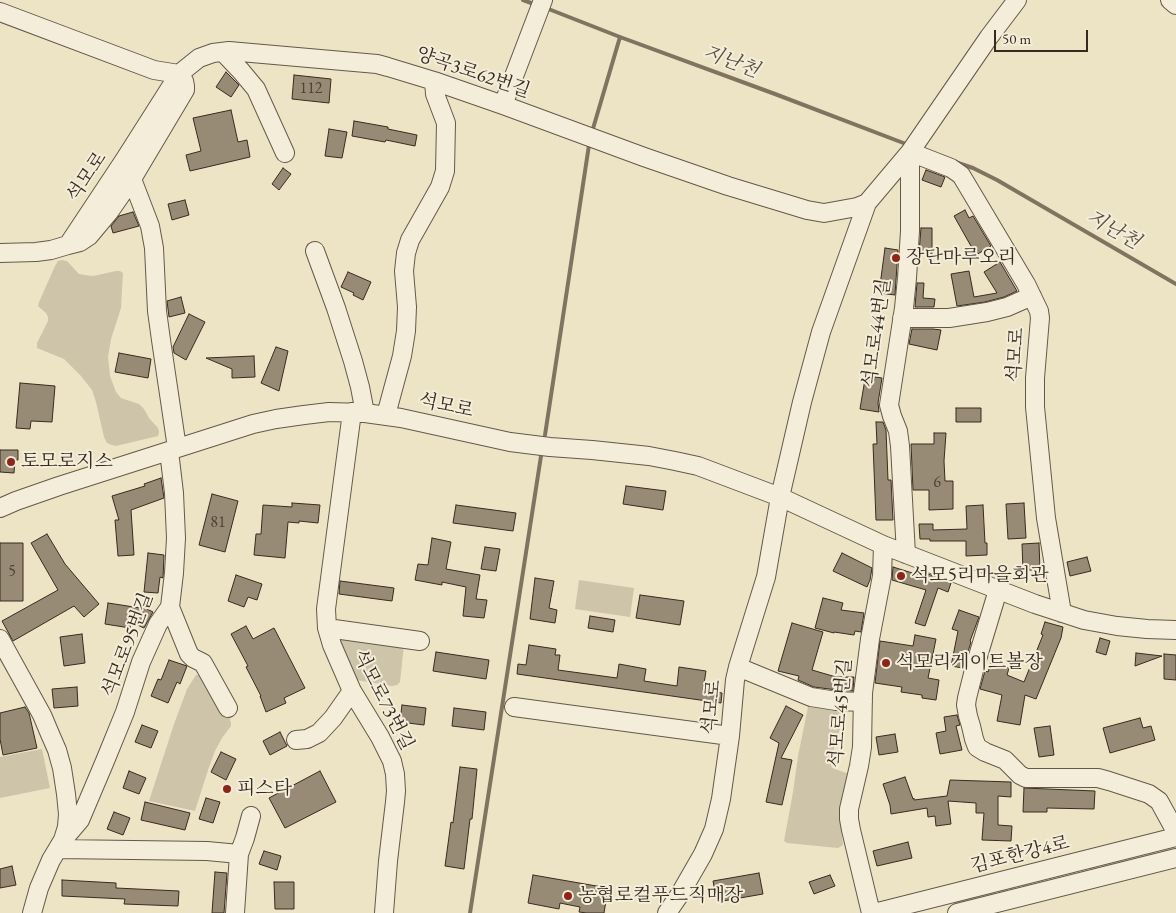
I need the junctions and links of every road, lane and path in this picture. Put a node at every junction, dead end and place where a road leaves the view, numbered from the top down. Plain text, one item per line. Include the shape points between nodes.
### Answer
1 (543, 0) edge
2 (1017, 0) edge
3 (1170, 0) edge
4 (1176, 5) edge
5 (0, 12) edge
6 (223, 52) junction
7 (179, 74) junction
8 (434, 81) junction
9 (503, 105) junction
10 (910, 152) junction
11 (285, 153) dead end
12 (132, 179) junction
13 (867, 203) junction
14 (68, 245) junction
15 (315, 251) dead end
16 (0, 253) edge
17 (1032, 296) junction
18 (902, 318) junction
19 (359, 412) junction
20 (386, 415) junction
21 (173, 450) junction
22 (780, 497) junction
23 (0, 508) edge
24 (883, 545) junction
25 (906, 554) junction
26 (998, 590) junction
27 (170, 607) junction
28 (1062, 613) junction
29 (327, 628) junction
30 (1176, 630) edge
31 (0, 639) edge
32 (420, 641) dead end
33 (738, 667) junction
34 (352, 691) junction
35 (862, 702) junction
36 (514, 707) dead end
37 (228, 708) dead end
38 (730, 736) junction
39 (296, 740) dead end
40 (251, 816) dead end
41 (1176, 832) edge
42 (1176, 837) edge
43 (60, 844) junction
44 (239, 854) junction
45 (1176, 858) edge
46 (32, 913) edge
47 (235, 913) edge
48 (384, 913) edge
49 (667, 913) edge
50 (872, 913) edge
51 (957, 913) edge

1 - 9 street
2 - 10 street
3 - 4 street
5 - 7 street via 154,70
6 - 7 street, 양곡3로62번길 via 199,58
6 - 8 street, 양곡3로62번길 via 377,64
6 - 11 street via 256,89
7 - 12 street via 185,90
7 - 14 street, 석모로
8 - 9 street, 양곡3로62번길
8 - 20 street via 446,123 445,171 440,188 406,253 406,331
9 - 13 street, 양곡3로62번길 via 644,158 807,210 824,213
10 - 13 street
10 - 17 street, 석모로 via 951,168 960,175
10 - 18 street, 석모로44번길 via 910,231
12 - 14 street via 89,236
12 - 21 street, 석모로95번길 via 154,248 157,311
13 - 22 street, 석모로 via 821,332
14 - 16 street via 44,251
15 - 19 street via 353,361 360,387
17 - 18 street via 1007,308 987,312 949,318
17 - 28 street, 석모로 via 1040,318 1034,390 1039,455
18 - 25 street, 석모로44번길 via 889,405 900,446
19 - 20 street, 석모로
19 - 21 street, 석모로 via 276,419
19 - 29 street, 석모로73번길 via 326,608
20 - 22 street, 석모로 via 510,442 675,461 698,466
21 - 23 street, 석모로
21 - 27 street, 석모로95번길 via 176,538
22 - 24 street, 석모로
22 - 33 street, 석모로 via 766,577
24 - 25 street, 석모로
24 - 35 street, 석모로45번길 via 882,576
25 - 26 street, 석모로
26 - 28 street, 석모로
26 - 41 street via 966,705 977,747 1005,760 1026,778 1098,778 1149,794 1159,801
27 - 37 street via 189,654 203,663
27 - 43 street, 석모로95번길 via 158,624 141,662 125,712 80,820
28 - 30 street, 석모로 via 1117,626
29 - 32 street, 석모로73번길
29 - 34 street, 석모로73번길
31 - 43 street, 석모로95번길 via 42,715 57,750 68,814
33 - 35 street via 811,697
33 - 38 street, 석모로
34 - 39 street via 319,733 308,739
34 - 48 street, 석모로73번길 via 387,749 396,782
35 - 50 street, 석모로45번길 via 862,747 849,819
36 - 38 street
38 - 49 street, 석모로 via 714,829 703,854
40 - 44 street
42 - 50 street, 김포한강4로
43 - 44 street
43 - 46 street, 석모로95번길 via 39,888
44 - 47 street
45 - 51 street

